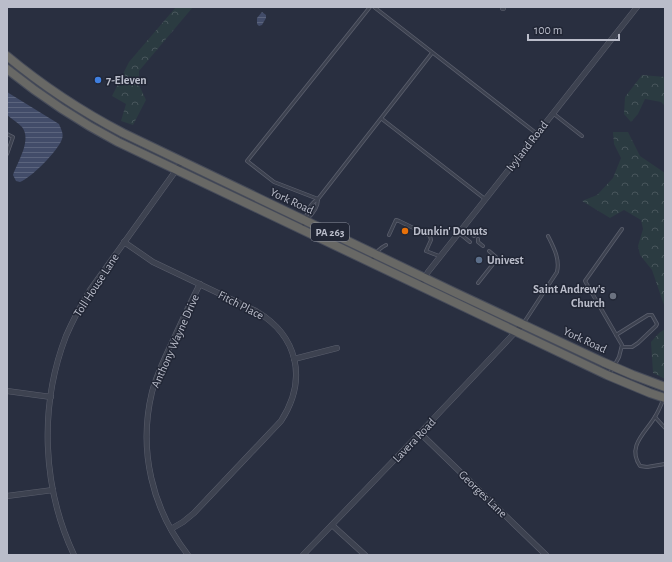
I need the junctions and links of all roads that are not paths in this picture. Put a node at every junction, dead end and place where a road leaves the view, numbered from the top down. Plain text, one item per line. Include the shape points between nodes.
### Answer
1 (370, 7) edge
2 (374, 7) edge
3 (637, 7) edge
4 (432, 53) junction
5 (7, 56) edge
6 (7, 68) edge
7 (553, 113) junction
8 (382, 119) junction
9 (7, 134) edge
10 (537, 134) junction
11 (582, 136) dead end
12 (140, 142) junction
13 (135, 150) junction
14 (7, 154) edge
15 (182, 162) junction
16 (176, 171) junction
17 (318, 199) junction
18 (485, 200) junction
19 (306, 221) junction
20 (463, 227) junction
21 (622, 229) dead end
22 (301, 230) junction
23 (458, 233) junction
24 (389, 236) dead end
25 (474, 236) dead end
26 (548, 236) dead end
27 (478, 239) dead end
28 (124, 242) junction
29 (470, 242) dead end
30 (386, 245) dead end
31 (483, 246) dead end
32 (489, 251) dead end
33 (374, 254) junction
34 (440, 257) junction
35 (370, 263) junction
36 (424, 278) junction
37 (478, 283) dead end
38 (200, 284) junction
39 (419, 286) junction
40 (523, 324) junction
41 (516, 332) junction
42 (616, 335) junction
43 (622, 347) junction
44 (337, 348) dead end
45 (294, 359) junction
46 (614, 366) junction
47 (609, 376) junction
48 (665, 387) edge
49 (7, 391) edge
50 (51, 397) junction
51 (664, 398) edge
52 (655, 417) junction
53 (665, 428) edge
54 (420, 434) junction
55 (665, 464) edge
56 (53, 490) junction
57 (7, 496) edge
58 (332, 525) junction
59 (171, 529) junction
60 (74, 555) edge
61 (188, 555) edge
62 (303, 555) edge
63 (365, 555) edge
64 (546, 555) edge

1 - 17 lane via 247,161 274,182
2 - 4 lane
3 - 7 street, Ivyland Road
4 - 8 lane
4 - 10 lane
5 - 12 highway, York Road / PA 263 via 74,105
6 - 13 highway, York Road / PA 263 via 54,105 92,129
7 - 10 street, Ivyland Road
7 - 11 lane
8 - 17 lane
8 - 18 lane
9 - 14 lane via 13,137
10 - 18 street, Ivyland Road
12 - 13 lane
12 - 15 highway, York Road / PA 263
13 - 16 highway, York Road / PA 263
15 - 16 street, Toll House Lane
15 - 19 highway, York Road / PA 263
16 - 22 highway, York Road / PA 263
16 - 28 street, Toll House Lane
17 - 19 lane via 318,205
17 - 19 lane via 308,211
18 - 20 street, Ivyland Road
19 - 22 lane
19 - 33 highway, York Road / PA 263
20 - 23 street, Ivyland Road
20 - 25 lane
21 - 42 lane via 584,281
22 - 35 highway, York Road / PA 263
23 - 29 lane
23 - 34 street, Ivyland Road
24 - 34 lane via 396,220 399,221 430,236 426,251
26 - 40 lane via 556,251 557,272
27 - 31 lane
28 - 38 street, Fitch Place via 153,262
28 - 50 street, Toll House Lane via 93,284 72,323 56,370
30 - 33 lane
32 - 37 lane via 497,259
33 - 35 lane
33 - 36 highway, York Road / PA 263
34 - 36 street, Ivyland Road
35 - 39 highway, York Road / PA 263
36 - 39 street, Ivyland Road
36 - 40 highway, York Road / PA 263
38 - 45 street, Fitch Place via 266,317 285,337
38 - 59 street, Anthony Wayne Drive via 158,372 149,404 147,451 150,475
39 - 41 highway, York Road / PA 263
40 - 41 street, Lavera Road
40 - 46 highway, York Road / PA 263
41 - 47 highway, York Road / PA 263
41 - 54 street, Lavera Road
42 - 43 lane
42 - 43 lane via 648,315 652,315 656,321 656,326 638,343 632,347
43 - 46 lane
44 - 45 street
45 - 59 street, Fitch Place via 296,372 292,402 281,421 194,513
46 - 47 lane
46 - 48 highway, York Road / PA 263
47 - 51 highway, York Road / PA 263
49 - 50 street
50 - 56 street, Toll House Lane via 48,456
51 - 52 lane
52 - 53 lane
52 - 55 lane via 638,440 635,459 640,466
54 - 58 street, Lavera Road
54 - 64 street, Georges Lane
56 - 57 street
56 - 60 street, Toll House Lane via 62,526
58 - 62 street, Lavera Road
58 - 63 street
59 - 61 street, Anthony Wayne Drive

